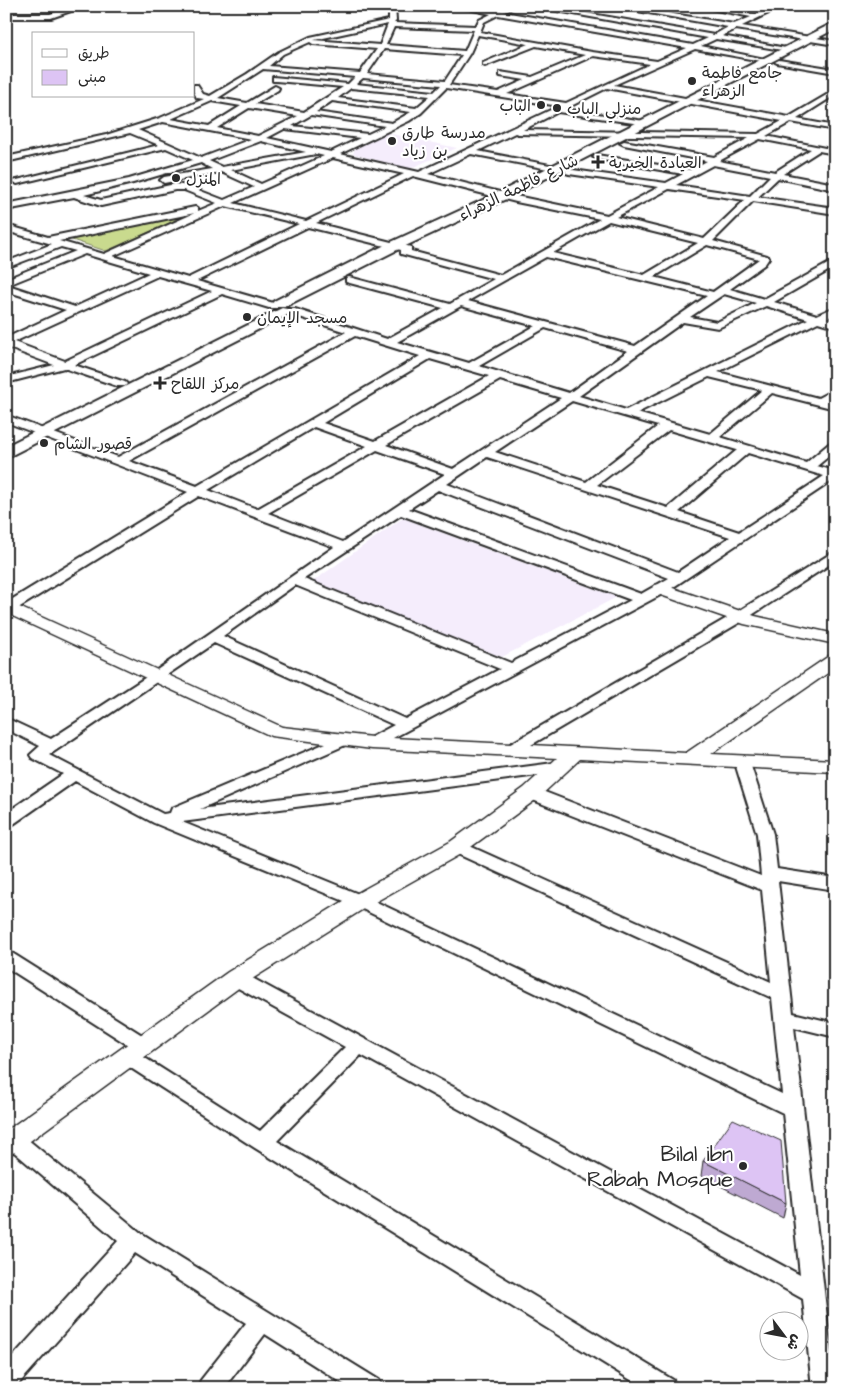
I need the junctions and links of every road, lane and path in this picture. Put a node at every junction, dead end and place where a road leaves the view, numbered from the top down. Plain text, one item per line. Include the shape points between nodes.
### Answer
1 (82, 6) edge
2 (392, 6) edge
3 (458, 6) edge
4 (512, 6) edge
5 (532, 6) edge
6 (612, 6) edge
7 (676, 6) edge
8 (699, 6) edge
9 (780, 6) edge
10 (497, 13) junction
11 (658, 14) junction
12 (6, 16) edge
13 (759, 16) junction
14 (392, 23) junction
15 (835, 25) edge
16 (734, 27) junction
17 (477, 30) junction
18 (835, 32) edge
19 (714, 37) junction
20 (813, 40) junction
21 (304, 42) junction
22 (835, 43) edge
23 (535, 44) junction
24 (382, 46) junction
25 (695, 47) junction
26 (467, 53) junction
27 (592, 54) junction
28 (778, 57) junction
29 (656, 63) junction
30 (485, 64) dead end
31 (260, 67) junction
32 (835, 71) edge
33 (503, 74) dead end
34 (362, 75) junction
35 (250, 76) junction
36 (259, 77) dead end
37 (268, 78) dead end
38 (532, 80) junction
39 (548, 83) dead end
40 (446, 85) junction
41 (350, 86) junction
42 (606, 86) junction
43 (195, 88) edge
44 (276, 88) dead end
45 (436, 94) junction
46 (833, 94) edge
47 (498, 95) junction
48 (211, 99) junction
49 (331, 99) junction
50 (694, 101) junction
51 (566, 105) junction
52 (250, 106) junction
53 (557, 110) junction
54 (418, 111) junction
55 (308, 114) junction
56 (791, 119) junction
57 (163, 120) junction
58 (816, 124) junction
59 (393, 125) junction
60 (284, 127) junction
61 (643, 128) junction
62 (835, 128) edge
63 (210, 129) junction
64 (130, 130) junction
65 (514, 132) junction
66 (756, 136) junction
67 (369, 137) junction
68 (624, 138) junction
69 (261, 139) junction
70 (785, 142) junction
71 (166, 146) junction
72 (817, 149) junction
73 (318, 152) junction
74 (471, 152) junction
75 (835, 152) edge
76 (332, 155) junction
77 (597, 157) junction
78 (6, 160) edge
79 (200, 160) junction
80 (713, 160) junction
81 (555, 169) junction
82 (220, 170) junction
83 (569, 171) junction
84 (690, 173) junction
85 (416, 174) junction
86 (776, 175) junction
87 (18, 182) edge
88 (153, 182) dead end
89 (262, 186) junction
90 (665, 187) junction
91 (835, 187) edge
92 (73, 193) junction
93 (502, 196) junction
94 (516, 199) junction
95 (751, 199) junction
96 (224, 203) junction
97 (6, 207) edge
98 (208, 211) junction
99 (835, 211) edge
100 (608, 218) junction
101 (305, 225) junction
102 (6, 228) edge
103 (47, 240) junction
104 (706, 242) junction
105 (61, 244) junction
106 (402, 249) junction
107 (85, 251) junction
108 (545, 254) junction
109 (104, 257) junction
110 (835, 263) edge
111 (6, 265) edge
112 (158, 272) junction
113 (502, 278) junction
114 (646, 278) junction
115 (349, 280) junction
116 (189, 281) junction
117 (6, 283) edge
118 (6, 288) edge
119 (221, 290) junction
120 (719, 292) junction
121 (766, 302) junction
122 (455, 305) junction
123 (282, 308) junction
124 (75, 310) junction
125 (835, 310) edge
126 (682, 318) junction
127 (817, 319) junction
128 (835, 324) edge
129 (543, 325) junction
130 (354, 332) junction
131 (6, 342) edge
132 (388, 343) junction
133 (637, 350) junction
134 (429, 355) junction
135 (64, 365) junction
136 (470, 367) junction
137 (708, 373) junction
138 (498, 376) junction
139 (6, 380) edge
140 (121, 384) junction
141 (770, 389) junction
142 (835, 392) edge
143 (570, 397) junction
144 (819, 402) junction
145 (835, 406) edge
146 (626, 414) junction
147 (6, 418) edge
148 (314, 423) junction
149 (666, 426) junction
150 (39, 431) junction
151 (711, 439) junction
152 (6, 442) edge
153 (377, 445) junction
154 (835, 445) edge
155 (745, 449) junction
156 (6, 453) edge
157 (486, 453) junction
158 (119, 461) junction
159 (808, 467) junction
160 (455, 474) junction
161 (834, 475) edge
162 (438, 485) junction
163 (588, 486) junction
164 (198, 491) junction
165 (399, 510) junction
166 (670, 513) junction
167 (257, 514) junction
168 (739, 536) junction
169 (345, 547) junction
170 (835, 555) edge
171 (680, 576) junction
172 (294, 580) junction
173 (661, 589) junction
174 (642, 599) junction
175 (8, 606) edge
176 (739, 617) junction
177 (213, 638) junction
178 (835, 639) edge
179 (835, 660) edge
180 (511, 668) junction
181 (159, 675) junction
182 (6, 723) edge
183 (406, 725) junction
184 (345, 740) junction
185 (372, 743) junction
186 (52, 746) junction
187 (513, 749) junction
188 (693, 757) junction
189 (568, 759) junction
190 (742, 760) junction
191 (835, 766) edge
192 (74, 774) junction
193 (531, 793) junction
194 (160, 819) junction
195 (6, 821) edge
196 (457, 847) junction
197 (770, 881) junction
198 (835, 884) edge
199 (360, 901) junction
200 (6, 958) edge
201 (236, 978) junction
202 (781, 994) junction
203 (785, 1018) junction
204 (835, 1030) edge
205 (359, 1045) junction
206 (135, 1050) junction
207 (793, 1109) junction
208 (9, 1139) edge
209 (262, 1142) junction
210 (132, 1240) junction
211 (813, 1293) junction
212 (262, 1320) junction
213 (6, 1381) edge
214 (209, 1388) edge
215 (371, 1388) edge
216 (665, 1388) edge
217 (824, 1388) edge

1 - 12 street via 46,17
2 - 14 street
3 - 10 street
4 - 10 street
5 - 19 street
6 - 11 street
7 - 11 street
8 - 13 street
9 - 13 street
10 - 17 street via 481,22
10 - 25 street
11 - 16 street
13 - 16 street
14 - 17 street
14 - 21 street via 328,34
14 - 24 street
15 - 20 main road, شارع فاطمة الزهراء
16 - 19 street
16 - 20 street
17 - 23 street
17 - 26 street
18 - 20 main road, شارع فاطمة الزهراء
19 - 25 street
19 - 28 street
20 - 22 street
20 - 28 main road, شارع فاطمة الزهراء
21 - 24 street
21 - 31 street
23 - 27 street
23 - 30 street
24 - 26 street
24 - 34 street
25 - 28 street
25 - 29 street
26 - 40 street
27 - 29 street
27 - 38 street
28 - 32 street
28 - 50 main road, شارع فاطمة الزهراء
29 - 42 street
31 - 34 street
31 - 35 street
33 - 38 street
34 - 40 street
34 - 41 street
35 - 36 street
35 - 48 street
37 - 41 street
38 - 39 street
38 - 47 street
40 - 45 street
40 - 47 street
41 - 45 street
41 - 49 street
42 - 50 street
42 - 51 street
43 - 48 street via 200,96
44 - 52 street
45 - 54 street
46 - 56 street
47 - 51 street
48 - 52 street
48 - 57 street
49 - 54 street
49 - 55 street
50 - 56 street
50 - 61 main road, شارع فاطمة الزهراء
51 - 53 street
52 - 55 street
52 - 63 street
53 - 61 street
53 - 65 street
54 - 59 street
55 - 59 street
55 - 60 street
56 - 58 street
56 - 66 street
57 - 63 street
57 - 64 street
58 - 62 street
58 - 70 street
59 - 67 street
60 - 67 street
60 - 69 street
61 - 66 street
61 - 68 main road, شارع فاطمة الزهراء
63 - 69 street
64 - 71 street
64 - 78 street
65 - 68 street
65 - 74 street
66 - 70 street
66 - 80 street
67 - 76 street
68 - 77 main road, شارع فاطمة الزهراء
68 - 80 street
68 - 81 main road, شارع فاطمة الزهراء
69 - 73 street
69 - 79 street
70 - 72 street
71 - 79 street
71 - 87 street
72 - 75 street
72 - 86 street
73 - 76 street
73 - 82 street
74 - 81 street
74 - 85 street
76 - 85 street
76 - 89 street
77 - 83 main road, شارع فاطمة الزهراء
77 - 84 street
79 - 82 street
79 - 92 street
80 - 84 street
80 - 86 street
81 - 93 main road, شارع فاطمة الزهراء
82 - 88 street
82 - 89 street
83 - 90 street
83 - 94 main road, شارع فاطمة الزهراء
84 - 90 street
85 - 93 street
85 - 101 street
86 - 91 street
86 - 95 street
87 - 92 street
87 - 97 street
89 - 96 street
90 - 95 street
90 - 100 street
92 - 96 street via 101,203 175,187
93 - 94 street
93 - 106 main road, شارع فاطمة الزهراء
94 - 100 street
94 - 106 main road, شارع فاطمة الزهراء
95 - 99 street
95 - 104 street
96 - 98 street
96 - 101 street
98 - 103 street via 193,210
98 - 109 street
100 - 104 street
100 - 108 street
101 - 106 street
101 - 116 street
102 - 103 street
103 - 105 street
104 - 114 street
104 - 120 street via 764,258
105 - 107 street
105 - 111 street
106 - 113 street
106 - 115 main road, شارع فاطمة الزهراء
106 - 123 main road, شارع فاطمة الزهراء
107 - 109 street
107 - 117 street
108 - 113 street
108 - 114 street
109 - 112 street
110 - 121 street
112 - 116 street
112 - 124 street
113 - 122 street
114 - 120 street
115 - 122 street
115 - 123 main road, شارع فاطمة الزهراء
116 - 119 street
118 - 124 street
119 - 123 street
119 - 135 street
120 - 121 street
120 - 126 street
121 - 126 street via 718,325
121 - 127 street
122 - 129 street
122 - 132 street
123 - 130 street
123 - 140 main road, شارع فاطمة الزهراء
123 - 150 main road, شارع فاطمة الزهراء
124 - 131 street
125 - 127 street
126 - 133 street
127 - 128 street
127 - 137 street
129 - 133 street
129 - 136 street
130 - 132 street
130 - 158 street
131 - 135 street
132 - 134 street
133 - 143 street
134 - 136 street
134 - 148 street
135 - 139 street
135 - 140 street
136 - 138 street
137 - 141 street
137 - 146 street
138 - 143 street
138 - 153 street
140 - 150 main road, شارع فاطمة الزهراء
141 - 144 street
141 - 151 street
142 - 144 street
143 - 146 street
143 - 157 street
144 - 145 street
146 - 149 street
147 - 150 street
148 - 153 street
148 - 164 street
149 - 151 street
149 - 163 street
150 - 152 main road, شارع فاطمة الزهراء
150 - 156 main road, شارع فاطمة الزهراء
150 - 158 street
151 - 155 street
153 - 160 street
153 - 167 street
154 - 159 street
155 - 159 street
155 - 166 street
157 - 160 street
157 - 163 street
158 - 164 street
159 - 161 street
160 - 162 street
161 - 168 street
162 - 165 street
162 - 171 street
163 - 166 street
164 - 167 street
164 - 175 street
165 - 169 street
165 - 174 street
166 - 168 street
167 - 169 street
168 - 171 street
169 - 172 street
170 - 176 street
171 - 173 street
172 - 177 street
172 - 180 street
173 - 174 street
173 - 176 street
174 - 180 street
175 - 181 street
176 - 178 street
176 - 187 street
177 - 181 street
177 - 183 street
179 - 188 street
180 - 183 street
181 - 184 street via 278,732
181 - 186 street
182 - 186 street
183 - 185 street
184 - 185 street
184 - 194 street
185 - 187 street
186 - 192 street via 38,755
187 - 189 street
188 - 189 street
188 - 190 street
189 - 193 street
189 - 194 street
190 - 191 street
190 - 197 street via 766,834
192 - 194 street
192 - 195 street
193 - 196 street
193 - 197 street
194 - 199 street
196 - 199 street
196 - 202 street
197 - 198 street
197 - 202 street
199 - 201 street
199 - 207 street
200 - 206 street
201 - 205 street
201 - 206 street
202 - 203 street
203 - 204 street
203 - 207 street
205 - 209 street
205 - 211 street
206 - 208 street
206 - 209 street
207 - 211 street
208 - 210 street
209 - 216 street
210 - 212 street
210 - 213 street
211 - 217 street
212 - 214 street
212 - 215 street

